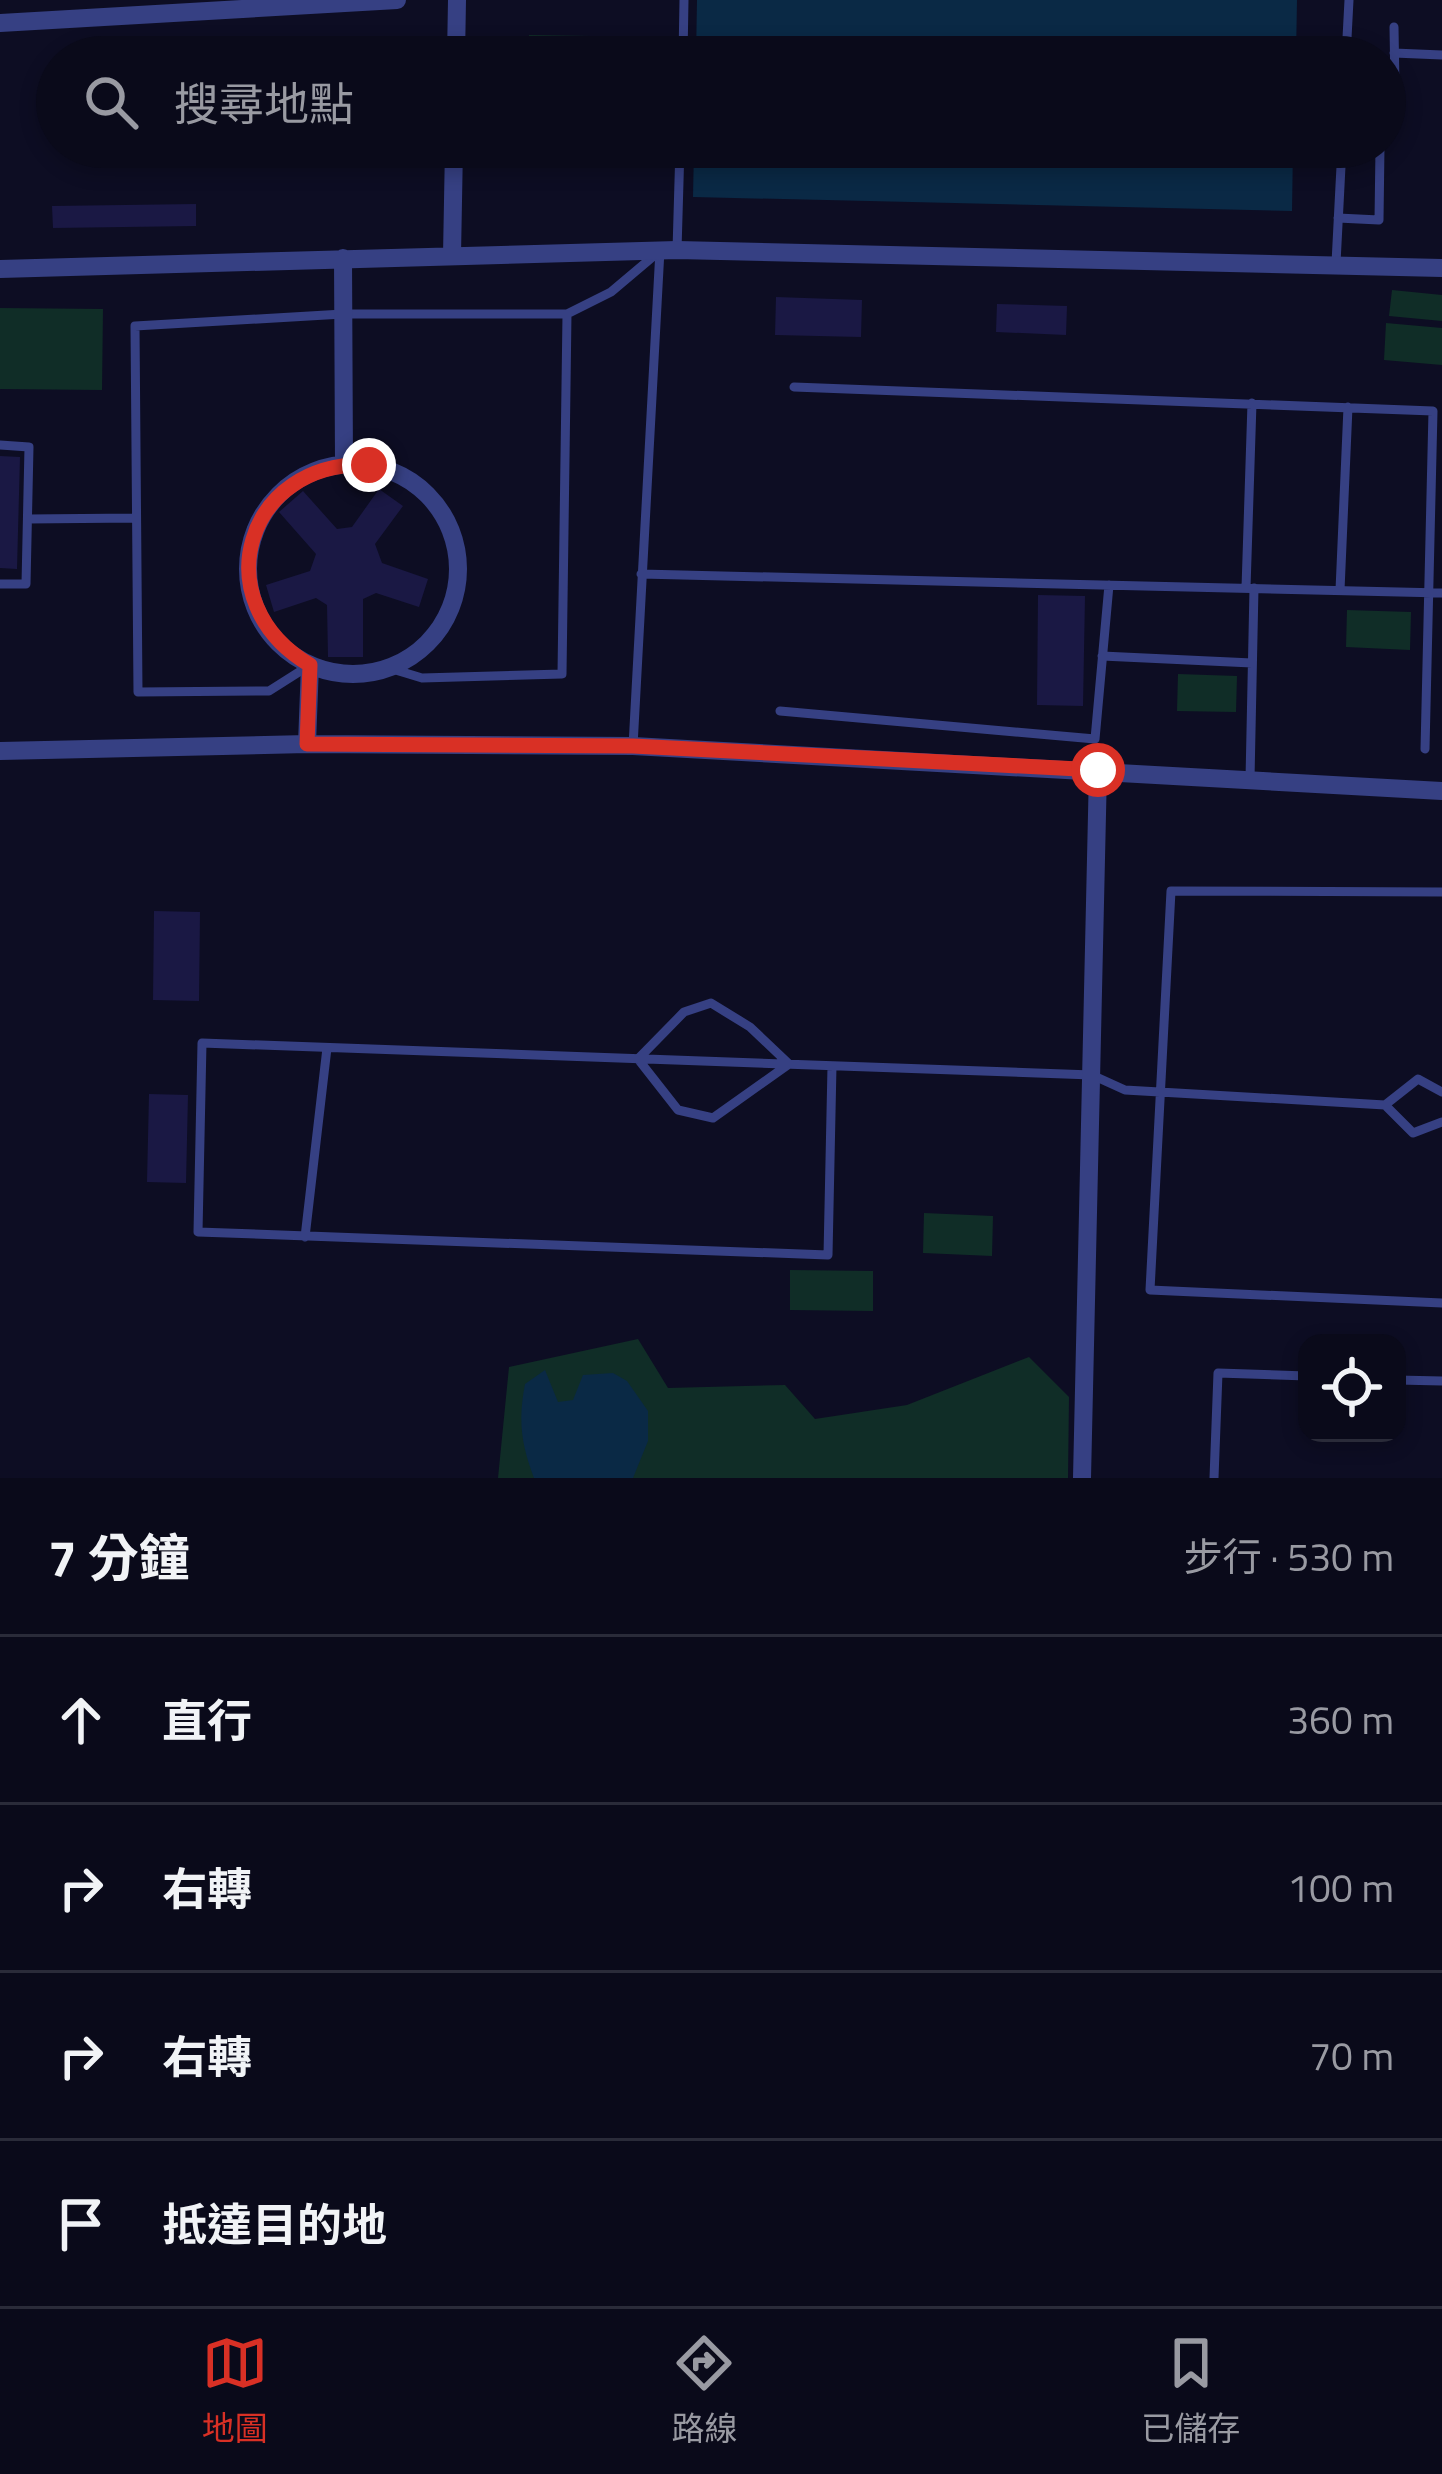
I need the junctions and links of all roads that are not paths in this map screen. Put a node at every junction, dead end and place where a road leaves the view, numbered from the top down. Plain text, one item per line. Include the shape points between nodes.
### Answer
1 (397, 0) edge
2 (457, 0) edge
3 (684, 0) edge
4 (1349, 0) edge
5 (0, 23) edge
6 (1394, 27) dead end
7 (456, 36) edge
8 (683, 36) edge
9 (1347, 36) edge
10 (1394, 36) edge
11 (1406, 54) edge
12 (1442, 55) edge
13 (454, 168) edge
14 (678, 168) edge
15 (1341, 168) edge
16 (1380, 168) edge
17 (1338, 218) junction
18 (668, 250) junction
19 (452, 255) junction
20 (343, 258) junction
21 (1336, 263) junction
22 (0, 268) edge
23 (1442, 268) edge
24 (343, 314) junction
25 (567, 314) junction
26 (794, 387) dead end
27 (1252, 403) junction
28 (1348, 407) junction
29 (0, 445) edge
30 (344, 464) junction
31 (136, 518) junction
32 (28, 519) junction
33 (641, 574) junction
34 (0, 584) edge
35 (1108, 585) junction
36 (1250, 588) junction
37 (1340, 590) junction
38 (1429, 593) junction
39 (1442, 593) edge
40 (1102, 656) junction
41 (1252, 663) junction
42 (310, 665) junction
43 (389, 668) junction
44 (780, 711) dead end
45 (307, 744) junction
46 (633, 746) junction
47 (1425, 749) dead end
48 (0, 751) edge
49 (1098, 770) junction
50 (1250, 779) junction
51 (1442, 791) edge
52 (1442, 892) edge
53 (327, 1048) junction
54 (638, 1059) junction
55 (789, 1064) junction
56 (832, 1066) junction
57 (1092, 1075) junction
58 (1160, 1091) junction
59 (1442, 1092) edge
60 (1385, 1105) junction
61 (1442, 1122) edge
62 (304, 1237) junction
63 (1442, 1304) edge
64 (1298, 1376) edge
65 (1406, 1380) edge
66 (1442, 1381) edge
67 (1082, 1478) edge
68 (1214, 1478) edge

1 - 5 street
2 - 7 street
3 - 8 lane
4 - 9 lane
6 - 10 lane
11 - 12 lane
13 - 19 street
14 - 18 lane
15 - 17 lane
16 - 17 lane via 1379,220
17 - 21 lane
18 - 19 street
18 - 21 street
18 - 25 lane
18 - 33 lane
19 - 20 street
20 - 22 street
20 - 24 street
21 - 23 street
24 - 25 lane
24 - 30 street
24 - 31 lane via 135,326
25 - 43 lane via 562,674 422,679
26 - 27 lane
27 - 28 lane
27 - 36 lane
28 - 37 lane
28 - 38 lane via 1433,410
29 - 32 lane via 29,447
30 - 42 street via 286,488 260,521 249,562 263,623
30 - 43 street via 382,468 415,484 441,512 456,546 446,620 412,657
31 - 32 lane
31 - 42 lane via 138,692 269,692
32 - 34 lane via 26,584
33 - 35 lane
33 - 46 lane
35 - 36 lane
35 - 40 lane
36 - 37 lane
36 - 41 lane
37 - 38 lane
38 - 39 lane
38 - 47 lane
40 - 41 lane
40 - 44 lane via 1095,740
41 - 50 lane
42 - 43 street via 336,673
42 - 45 street
45 - 46 street
45 - 48 street
46 - 49 street
49 - 50 street
49 - 57 street
50 - 51 street
52 - 58 lane via 1171,891
53 - 54 lane
53 - 62 lane
53 - 62 lane via 202,1043 198,1232
54 - 55 lane
54 - 55 lane via 684,1012 711,1003
54 - 55 lane via 678,1110 713,1118
55 - 56 lane
56 - 57 lane
56 - 62 lane via 828,1256
57 - 58 lane via 1125,1090
57 - 67 street
58 - 60 lane
58 - 63 lane via 1150,1290
59 - 60 lane via 1418,1079
60 - 61 lane via 1413,1133
64 - 68 lane via 1217,1373
65 - 66 lane

